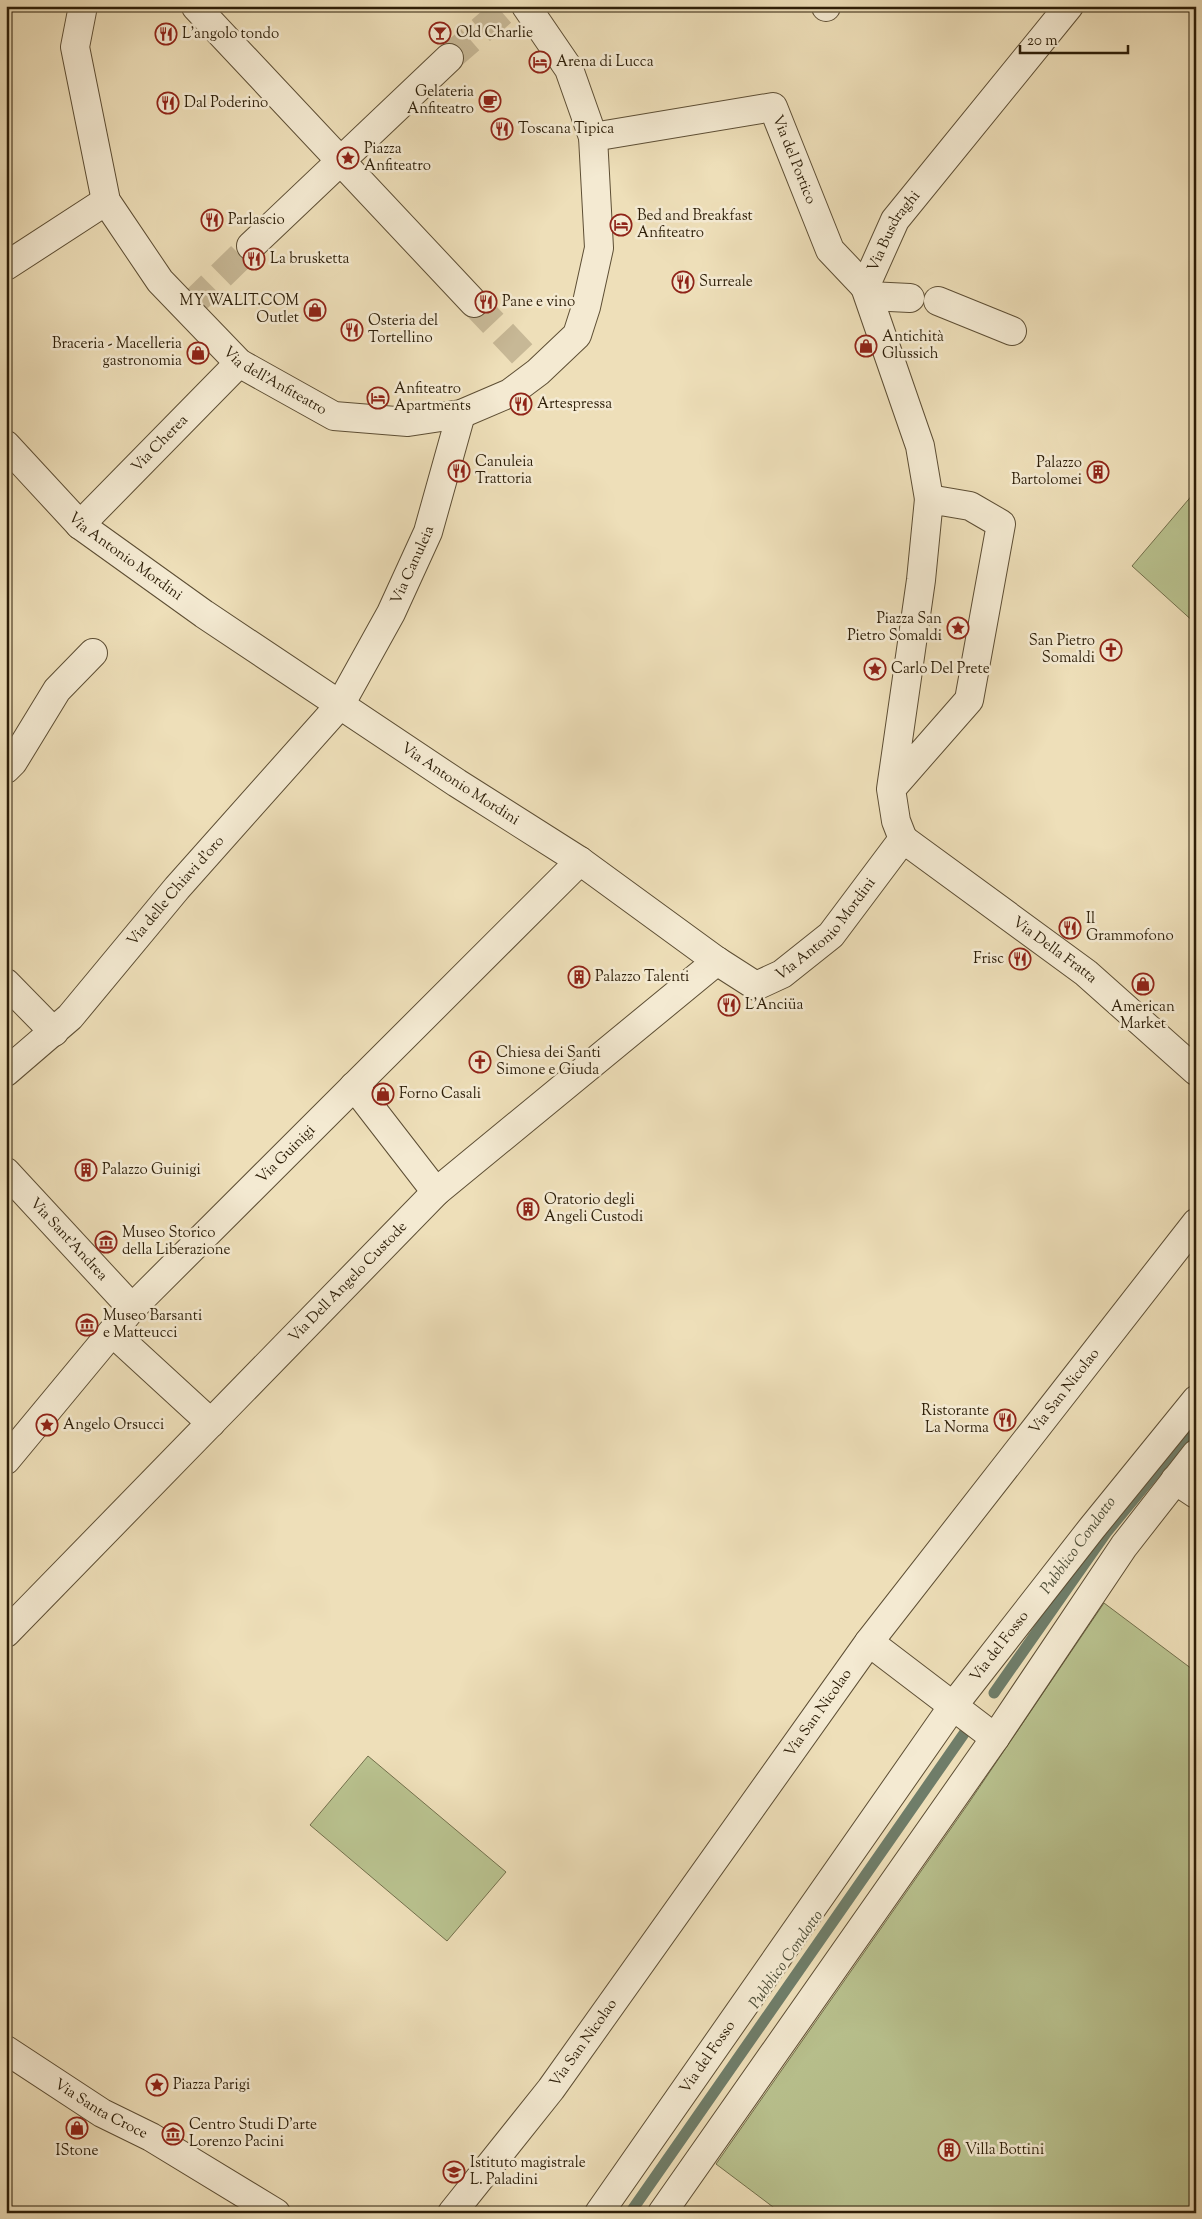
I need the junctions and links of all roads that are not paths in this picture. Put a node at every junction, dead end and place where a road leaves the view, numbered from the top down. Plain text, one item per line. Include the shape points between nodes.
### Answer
1 (83, 6) edge
2 (526, 6) edge
3 (1069, 6) edge
4 (196, 7) edge
5 (449, 58) tunnel mouth
6 (593, 137) junction
7 (340, 161) junction
8 (106, 201) junction
9 (252, 246) tunnel mouth
10 (6, 266) edge
11 (867, 291) junction
12 (910, 298) dead end
13 (938, 301) dead end
14 (474, 303) tunnel mouth
15 (1012, 331) dead end
16 (239, 364) junction
17 (461, 414) junction
18 (6, 444) edge
19 (929, 499) junction
20 (80, 525) junction
21 (93, 653) dead end
22 (340, 705) junction
23 (6, 769) edge
24 (892, 789) junction
25 (903, 839) junction
26 (580, 861) junction
27 (717, 961) junction
28 (6, 983) edge
29 (54, 1032) junction
30 (1196, 1071) edge
31 (6, 1072) edge
32 (354, 1086) junction
33 (6, 1172) edge
34 (436, 1192) junction
35 (1196, 1223) edge
36 (132, 1308) junction
37 (113, 1333) junction
38 (1196, 1400) edge
39 (211, 1423) junction
40 (1196, 1454) edge
41 (6, 1460) edge
42 (1185, 1487) edge
43 (6, 1632) edge
44 (869, 1642) junction
45 (954, 1706) junction
46 (995, 1738) junction
47 (6, 2050) edge
48 (276, 2213) edge
49 (452, 2213) edge
50 (599, 2213) edge
51 (662, 2213) edge

1 - 8 street, Via dell'Anfiteatro via 75,47
2 - 6 street, Via dell'Anfiteatro via 569,69
3 - 11 street, Via Busdraghi via 895,220
4 - 7 street
5 - 7 street
6 - 11 street, Via del Portico via 773,108 830,250
6 - 17 street, Via dell'Anfiteatro via 599,248 586,307 576,335 533,367 510,393
7 - 9 street
7 - 14 street
8 - 10 street
8 - 16 street, Via dell'Anfiteatro via 160,281
11 - 12 street
11 - 19 street via 920,446
13 - 15 street
16 - 17 street, Via dell'Anfiteatro via 334,416 408,422
16 - 20 street, Via Cherea
17 - 22 street, Via Canuleia via 428,532 391,613
18 - 20 street, Via Antonio Mordini
19 - 24 street via 922,580
19 - 24 street via 970,506 1001,524 969,700
20 - 22 street, Via Antonio Mordini via 204,614
21 - 23 street via 57,690
22 - 26 street, Via Antonio Mordini
22 - 29 street, Via delle Chiavi d'oro
24 - 25 street via 896,821
25 - 27 street, Via Antonio Mordini via 831,935 782,974 756,986
25 - 30 street, Via Della Fratta via 1086,973
26 - 27 street, Via Antonio Mordini
26 - 32 street, Via Guinigi
27 - 34 street, Via Dell Angelo Custode
28 - 29 street
29 - 31 street, Via delle Chiavi d'oro
32 - 34 street
32 - 36 street, Via Guinigi
33 - 36 street, Via Sant'Andrea
34 - 39 street, Via Dell Angelo Custode
35 - 44 street, Via San Nicolao
36 - 37 street, Via Guinigi
37 - 39 street
37 - 41 street, Via Guinigi
38 - 45 street, Via del Fosso
39 - 43 street, Via Dell Angelo Custode
40 - 42 street
42 - 46 street via 1124,1546
44 - 45 street
44 - 49 street, Via San Nicolao via 551,2089
45 - 46 street
45 - 50 street, Via del Fosso
46 - 51 street
47 - 48 street, Via Santa Croce via 102,2113 151,2137

